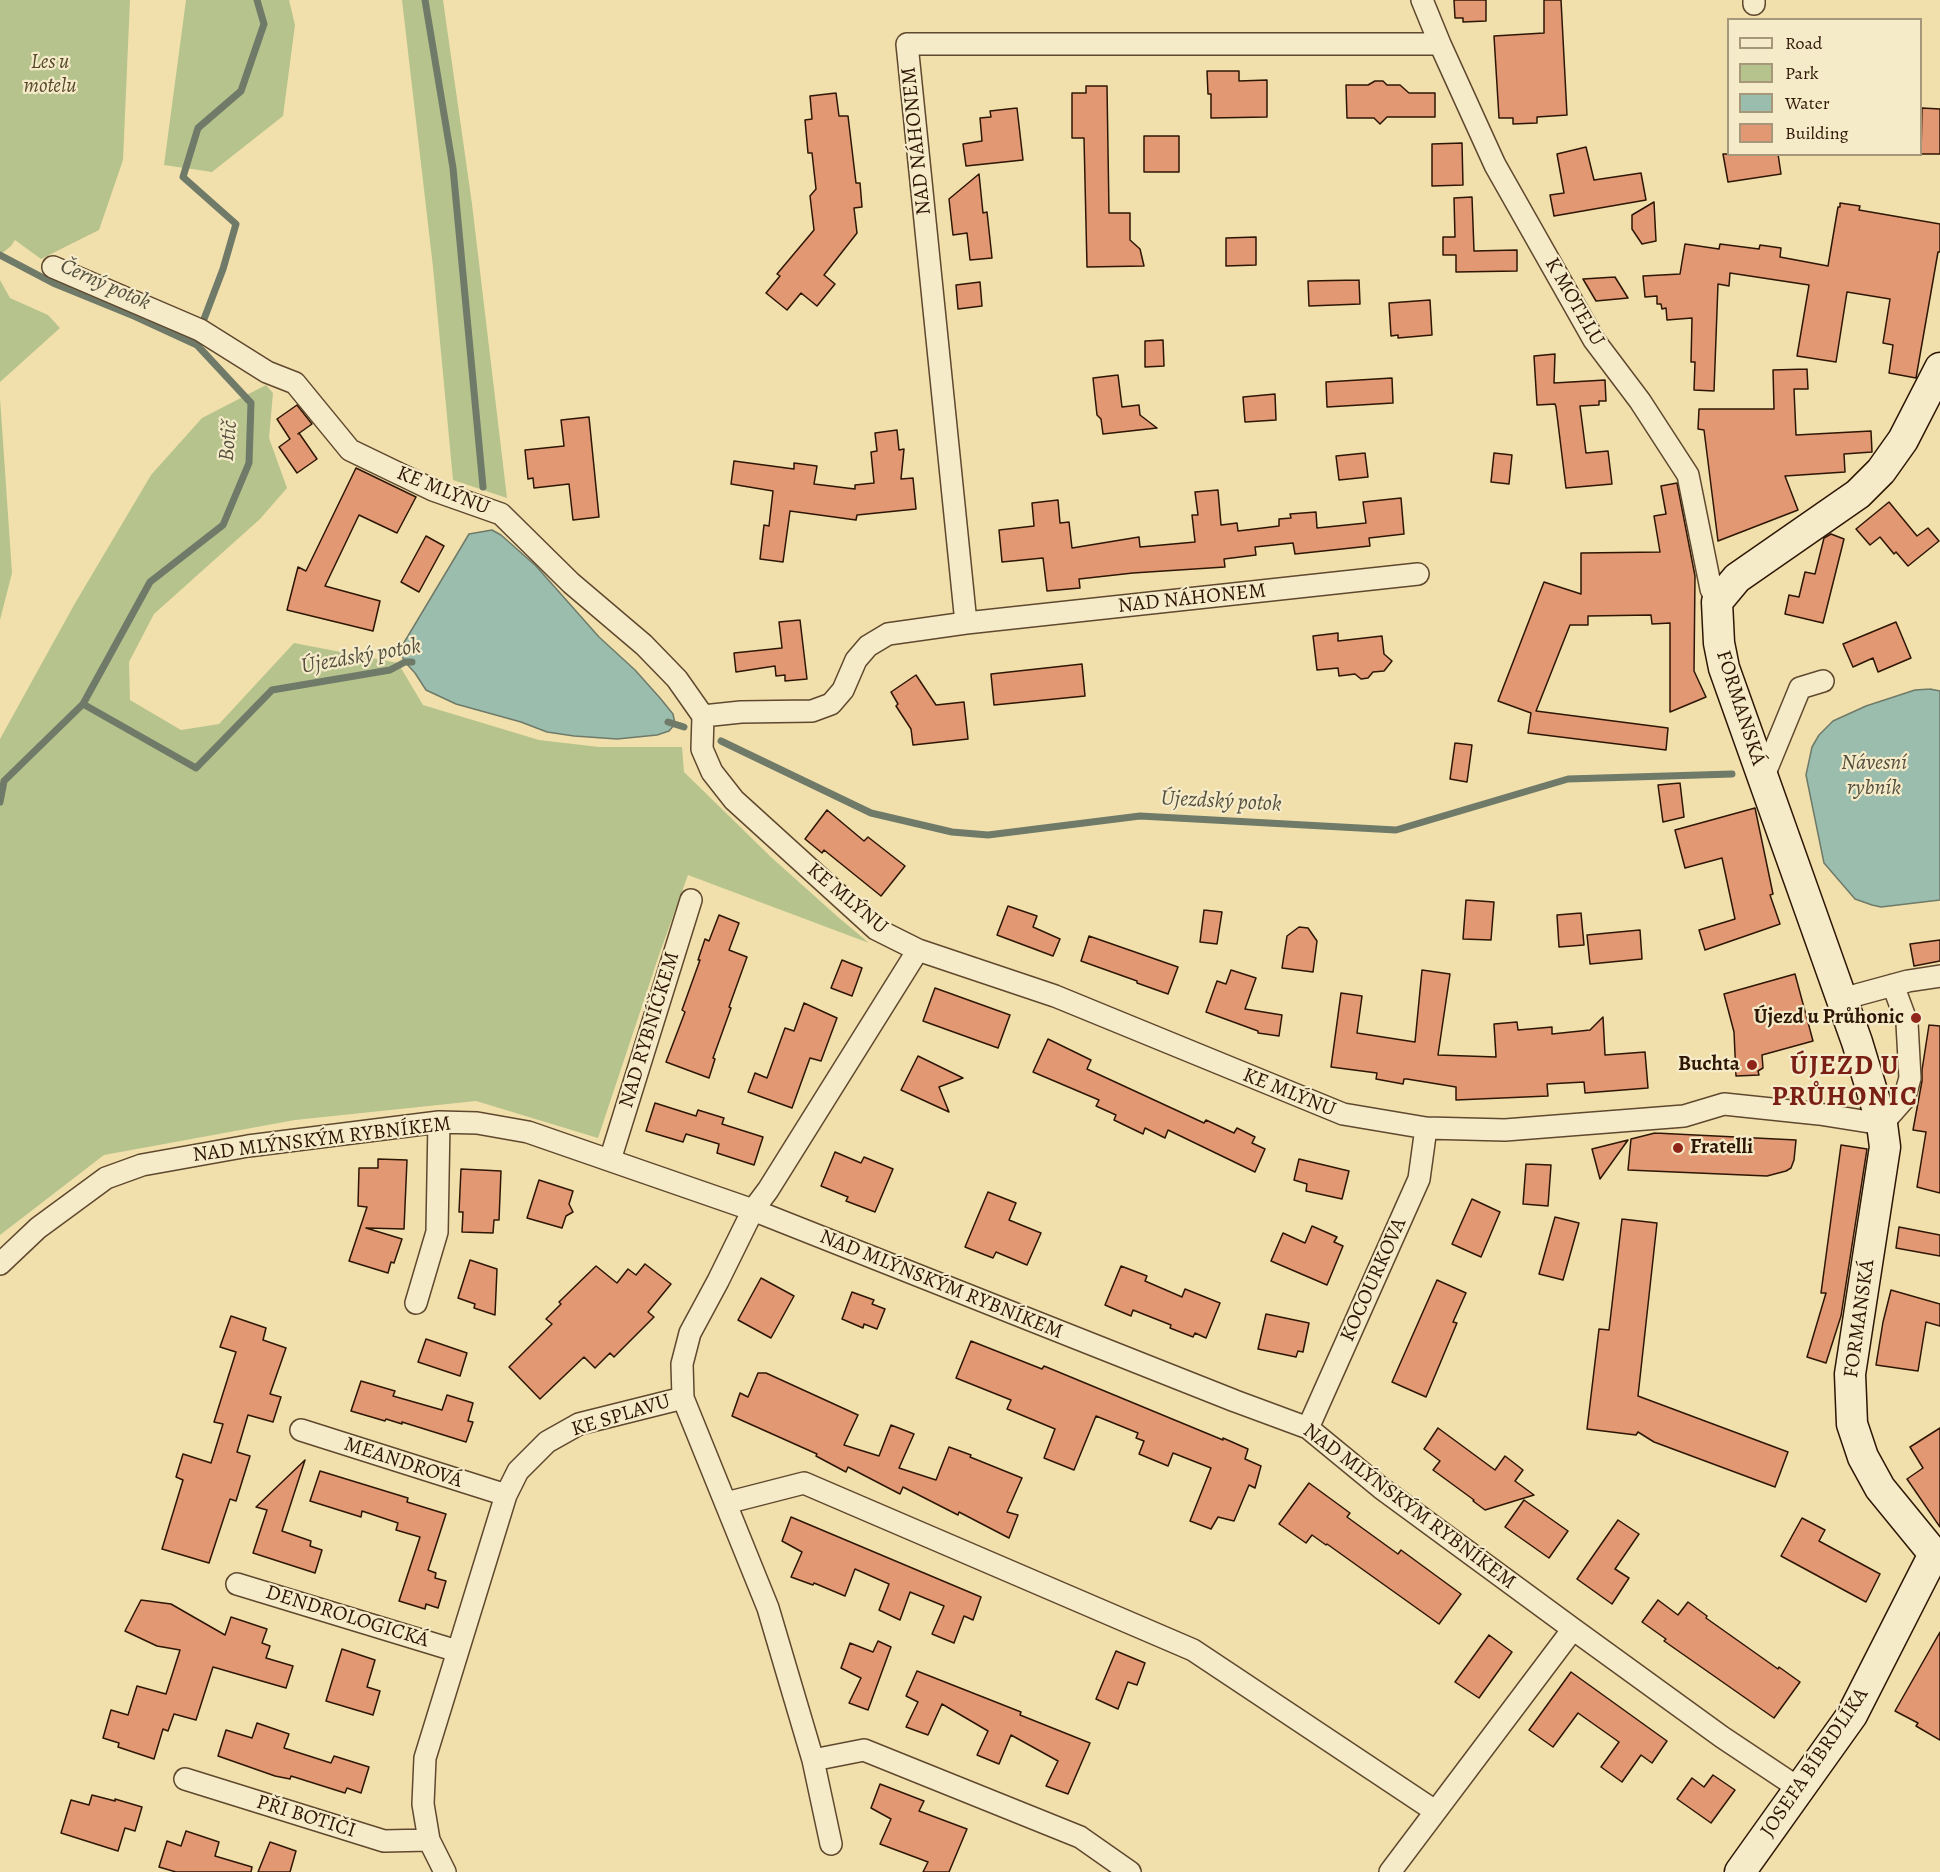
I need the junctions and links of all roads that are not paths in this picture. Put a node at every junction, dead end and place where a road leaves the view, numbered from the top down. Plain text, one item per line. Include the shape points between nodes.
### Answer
1 (1422, 0) edge
2 (1440, 44) junction
3 (53, 267) dead end
4 (1937, 381) edge
5 (1418, 574) dead end
6 (1717, 602) junction
7 (966, 623) junction
8 (1823, 681) dead end
9 (703, 716) junction
10 (1763, 778) junction
11 (691, 900) dead end
12 (918, 950) junction
13 (1940, 976) edge
14 (1893, 985) junction
15 (1842, 999) junction
16 (439, 1122) junction
17 (1882, 1124) junction
18 (1426, 1128) junction
19 (610, 1161) junction
20 (753, 1210) junction
21 (0, 1264) edge
22 (416, 1303) dead end
23 (683, 1398) junction
24 (1308, 1428) junction
25 (301, 1430) dead end
26 (506, 1495) junction
27 (726, 1503) junction
28 (1937, 1557) edge
29 (237, 1584) dead end
30 (1573, 1629) junction
31 (457, 1651) junction
32 (813, 1760) junction
33 (185, 1779) dead end
34 (1800, 1789) junction
35 (1435, 1811) junction
36 (429, 1840) junction
37 (831, 1844) dead end
38 (445, 1872) edge
39 (1130, 1872) edge
40 (1390, 1872) edge
41 (1740, 1872) edge

1 - 2 street, K MOTELU
2 - 6 street, K MOTELU via 1495,165 1594,340 1688,475
2 - 7 street, NAD NÁHONEM via 907,45
3 - 9 street, KE MLÝNU via 200,330 267,372 295,383 350,450 433,490 501,514 572,583 645,645 677,679
4 - 6 street via 1904,440 1881,471 1858,494 1737,578
5 - 7 street, NAD NÁHONEM
6 - 10 street, FORMANSKÁ via 1724,668
7 - 9 street, NAD NÁHONEM via 888,634 878,639 856,660 843,690 831,704 812,711
8 - 10 street via 1800,688
9 - 12 street, KE MLÝNU via 702,749 712,772 734,800 876,929
10 - 15 street, FORMANSKÁ
11 - 19 street, NAD RYBNÍČKEM
12 - 18 street, KE MLÝNU via 1055,996 1342,1114
12 - 20 street, KE SPLAVU
13 - 14 street
14 - 15 street
14 - 17 street via 1906,1023 1910,1078 1904,1099
15 - 17 street, FORMANSKÁ
16 - 19 street, NAD MLÝNSKÝM RYBNÍKEM via 477,1123 528,1132
16 - 21 street, NAD MLÝNSKÝM RYBNÍKEM via 248,1146 142,1165 106,1178 38,1228
16 - 22 street via 437,1232
17 - 18 street, KE MLÝNU via 1819,1113 1724,1104 1684,1116 1505,1130
17 - 28 street, FORMANSKÁ via 1885,1147 1850,1374 1852,1424 1863,1457 1880,1488
18 - 24 street, KOCOURKOVA via 1419,1179
19 - 20 street, NAD MLÝNSKÝM RYBNÍKEM
20 - 23 street, KE SPLAVU via 690,1333 682,1365
20 - 24 street, NAD MLÝNSKÝM RYBNÍKEM
23 - 26 street, KE SPLAVU via 579,1424 547,1442 518,1472
23 - 27 street
24 - 30 street, NAD MLÝNSKÝM RYBNÍKEM via 1381,1488
25 - 26 street, MEANDROVÁ
26 - 31 street, KE SPLAVU
27 - 32 street via 768,1608
27 - 35 street via 804,1483 1193,1650
28 - 34 street, JOSEFA BÍBRDLÍKA via 1852,1715
29 - 31 street, DENDROLOGICKÁ
30 - 34 street, NAD MLÝNSKÝM RYBNÍKEM
30 - 35 street
31 - 36 street, KE SPLAVU via 425,1758 423,1804
32 - 37 street
32 - 39 street via 864,1750 1080,1837
33 - 36 street, PŘI BOTIČI via 384,1841
34 - 41 street, JOSEFA BÍBRDLÍKA
35 - 40 street
36 - 38 street, KE SPLAVU

